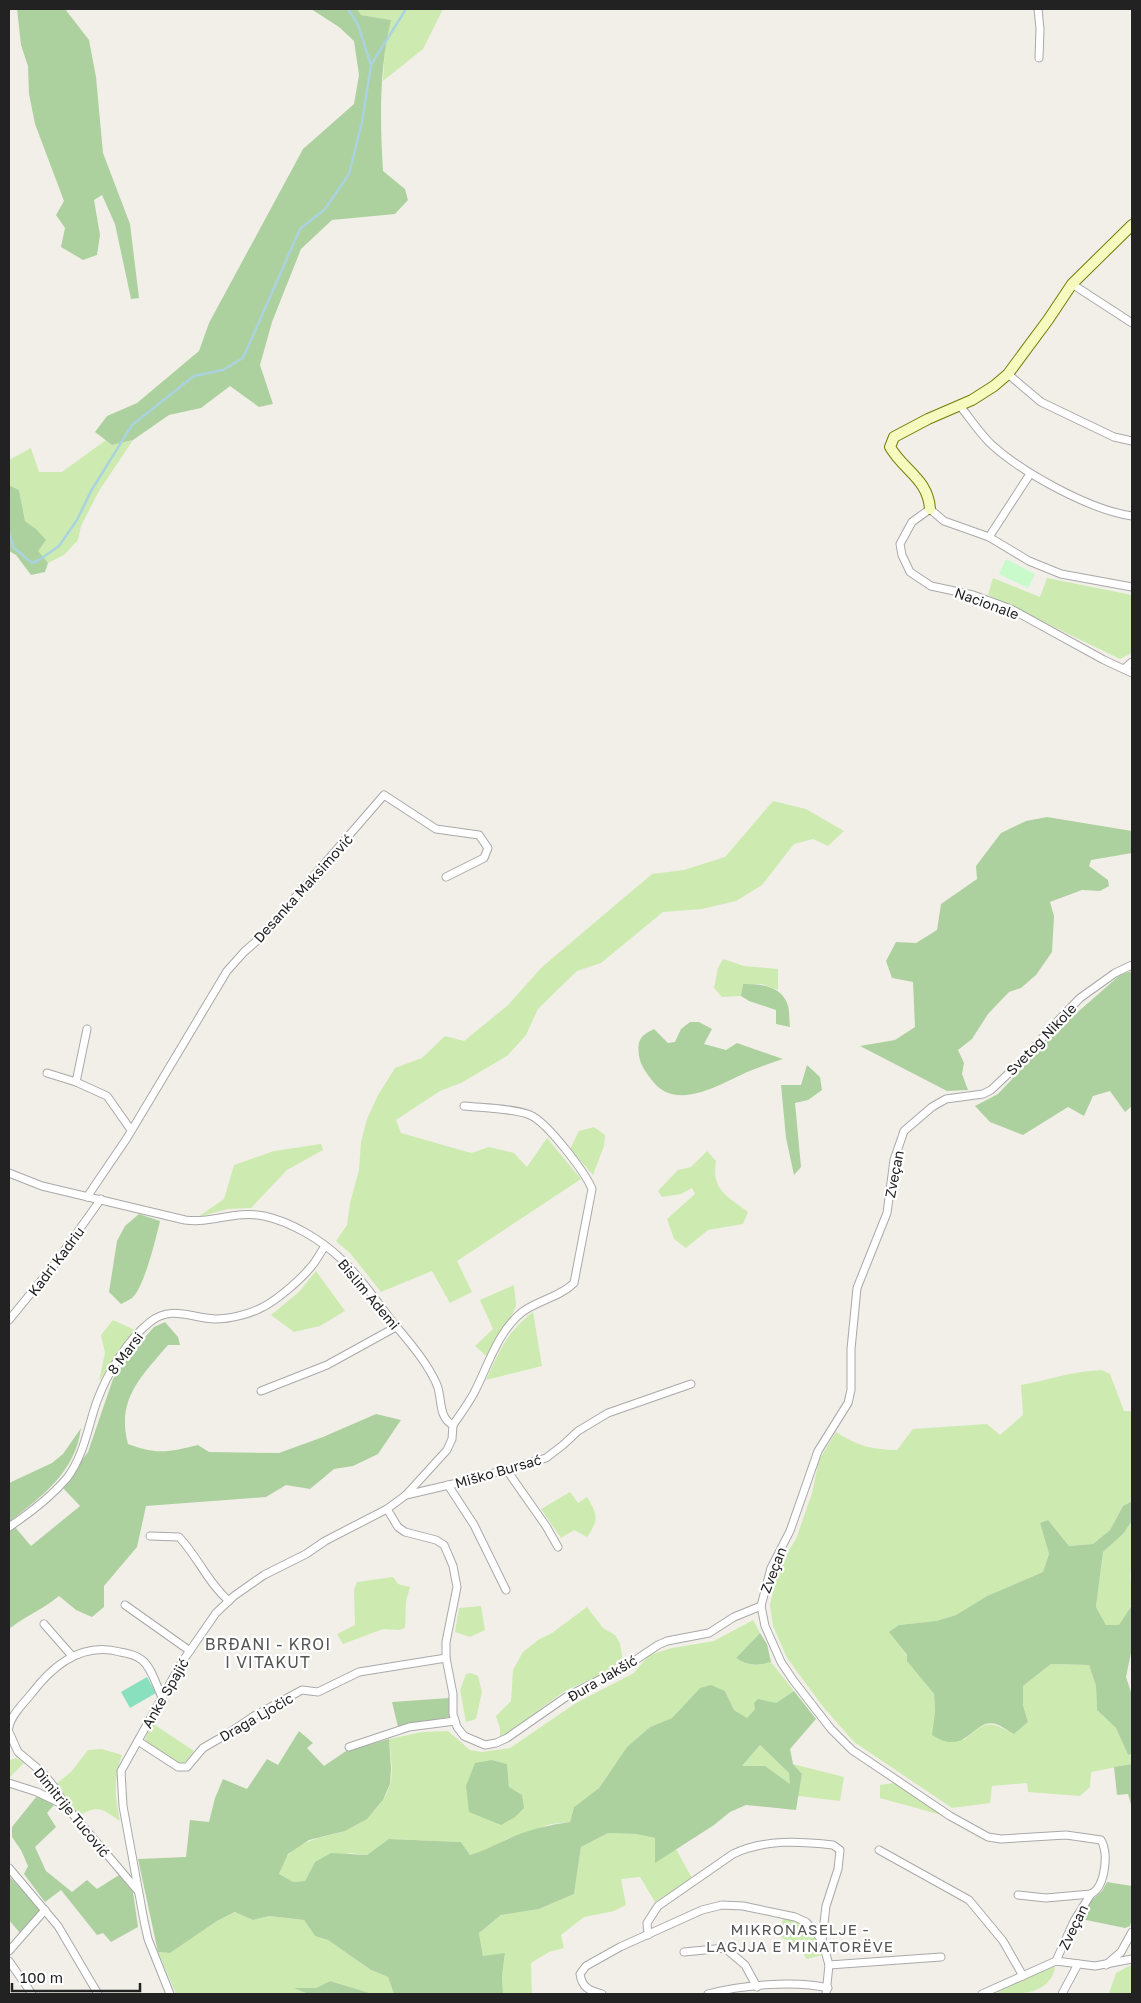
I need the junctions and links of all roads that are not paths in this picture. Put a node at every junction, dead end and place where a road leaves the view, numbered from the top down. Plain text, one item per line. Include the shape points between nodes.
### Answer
1 (1038, 9) edge
2 (1039, 58) dead end
3 (1130, 230) edge
4 (1072, 284) junction
5 (1132, 323) edge
6 (1008, 374) junction
7 (960, 406) junction
8 (1132, 441) edge
9 (1030, 474) junction
10 (930, 509) junction
11 (1132, 516) edge
12 (989, 537) junction
13 (1132, 587) edge
14 (1132, 662) edge
15 (1124, 669) junction
16 (1132, 673) edge
17 (446, 877) dead end
18 (1132, 965) edge
19 (87, 1029) dead end
20 (47, 1073) dead end
21 (76, 1082) junction
22 (946, 1099) joint
23 (464, 1106) dead end
24 (131, 1130) junction
25 (9, 1173) edge
26 (87, 1197) junction
27 (101, 1199) junction
28 (325, 1246) junction
29 (9, 1320) edge
30 (396, 1327) junction
31 (691, 1384) dead end
32 (260, 1391) dead end
33 (453, 1425) junction
34 (506, 1469) junction
35 (448, 1485) junction
36 (406, 1495) junction
37 (387, 1509) junction
38 (9, 1527) edge
39 (150, 1536) dead end
40 (558, 1547) dead end
41 (506, 1590) dead end
42 (229, 1601) junction
43 (125, 1605) dead end
44 (761, 1606) junction
45 (44, 1624) dead end
46 (190, 1651) junction
47 (72, 1656) junction
48 (446, 1658) junction
49 (162, 1696) junction
50 (455, 1721) junction
51 (9, 1727) edge
52 (9, 1732) edge
53 (138, 1741) junction
54 (349, 1747) dead end
55 (9, 1783) edge
56 (65, 1805) junction
57 (879, 1850) dead end
58 (9, 1868) edge
59 (138, 1892) junction
60 (1091, 1894) junction
61 (1018, 1895) dead end
62 (45, 1910) junction
63 (1132, 1932) edge
64 (648, 1935) junction
65 (822, 1940) junction
66 (9, 1951) edge
67 (684, 1952) dead end
68 (941, 1957) dead end
69 (1132, 1959) edge
70 (9, 1961) edge
71 (1056, 1962) junction
72 (1078, 1964) junction
73 (830, 1965) junction
74 (1106, 1965) junction
75 (1023, 1976) junction
76 (757, 1987) junction
77 (827, 1991) edge
78 (32, 1994) edge
79 (98, 1994) edge
80 (170, 1994) edge
81 (602, 1994) edge
82 (708, 1994) edge
83 (982, 1994) edge
84 (1062, 1994) edge

1 - 2 street
3 - 4 street
4 - 5 street
4 - 6 street
6 - 7 street via 985,393
6 - 8 street via 1041,402 1114,437
7 - 9 street via 991,444
7 - 10 street via 902,432 894,437 890,447 927,491
9 - 11 street via 1107,509
9 - 12 street
10 - 12 street via 944,520
10 - 15 street, Nacionale via 912,522 900,544 910,572 931,586 973,595 1011,609
12 - 13 street via 1061,574
14 - 15 street
15 - 16 street, Nacionale
17 - 24 street, Desanka Maksimović via 484,858 488,848 479,835 436,830 384,795 228,971
18 - 22 street, Svetog Nikole via 1080,998 991,1090
19 - 21 street
20 - 21 street
21 - 24 street via 107,1096
22 - 44 street, Zveçan via 913,1121 902,1135 894,1160 887,1213 857,1288 848,1403 818,1451 790,1530 771,1568
23 - 33 street via 530,1115 568,1153 588,1178 592,1189 574,1283 565,1291 521,1313 504,1333
24 - 26 street, Desanka Maksimović
25 - 26 street, Bislim Ademi via 42,1186
26 - 27 street, Bislim Ademi
27 - 28 street, Bislim Ademi via 194,1221 236,1214 264,1216 291,1226
27 - 29 street, Kadri Kadriu via 54,1265
28 - 30 street, Bislim Ademi via 350,1269
28 - 38 street, 8 Marsi via 310,1268 263,1307 215,1319 170,1313 150,1322 108,1374 82,1449 67,1478 37,1508
30 - 32 street via 327,1365
30 - 33 street, Bislim Ademi via 432,1374 442,1410 447,1422
31 - 34 street, Miško Bursać via 608,1413 578,1430 564,1446 546,1458
33 - 36 street via 447,1450
34 - 35 street, Miško Bursać
34 - 40 street
35 - 36 street, Miško Bursać
35 - 41 street via 474,1525
36 - 37 street, Anke Spajić
37 - 42 street, Anke Spajić via 264,1575
37 - 48 street via 405,1532 444,1545 454,1566 458,1587 448,1623
39 - 42 street via 179,1537 217,1591
42 - 46 street, Anke Spajić via 216,1613
43 - 46 street
44 - 50 street, Ðura Jakšić via 734,1617 709,1633 658,1645 628,1665 566,1697 496,1743 485,1745 473,1741 464,1736
44 - 60 street, Zveçan via 765,1626 781,1662 830,1729 852,1750 950,1816 988,1837 1066,1834 1101,1840 1105,1849 1103,1872 1098,1889
45 - 47 street
46 - 49 street, Anke Spajić
47 - 49 street via 98,1649 134,1655 147,1666
47 - 51 street via 41,1681
48 - 50 street
48 - 53 street, Draga Ljočic via 359,1672 318,1692 302,1690 202,1748 184,1768
49 - 53 street, Anke Spajić
50 - 54 street via 409,1727
52 - 56 street, Dimitrije Tucović via 18,1752 43,1773
53 - 59 street, Anke Spajić via 121,1771 121,1778
55 - 56 street
56 - 59 street, Dimitrije Tucović
57 - 75 street via 969,1900 1003,1941
58 - 62 street
59 - 80 street, Anke Spajić via 148,1939
60 - 61 street, Zveçan via 1046,1898
60 - 71 street, Zveçan via 1074,1921
62 - 66 street
62 - 79 street
63 - 74 street via 1121,1952
64 - 65 street via 702,1910 732,1905 795,1917 806,1922
64 - 65 street via 647,1923 658,1906 733,1854 752,1846 777,1842 833,1845 840,1850 838,1869 826,1906
64 - 81 street via 620,1947 582,1970 581,1978 586,1988
65 - 73 street
67 - 76 street via 725,1948 745,1965
68 - 73 street
69 - 74 street
70 - 78 street
71 - 72 street
71 - 75 street
72 - 74 street
72 - 84 street
73 - 77 street
75 - 83 street
76 - 77 street via 800,1984
76 - 82 street

